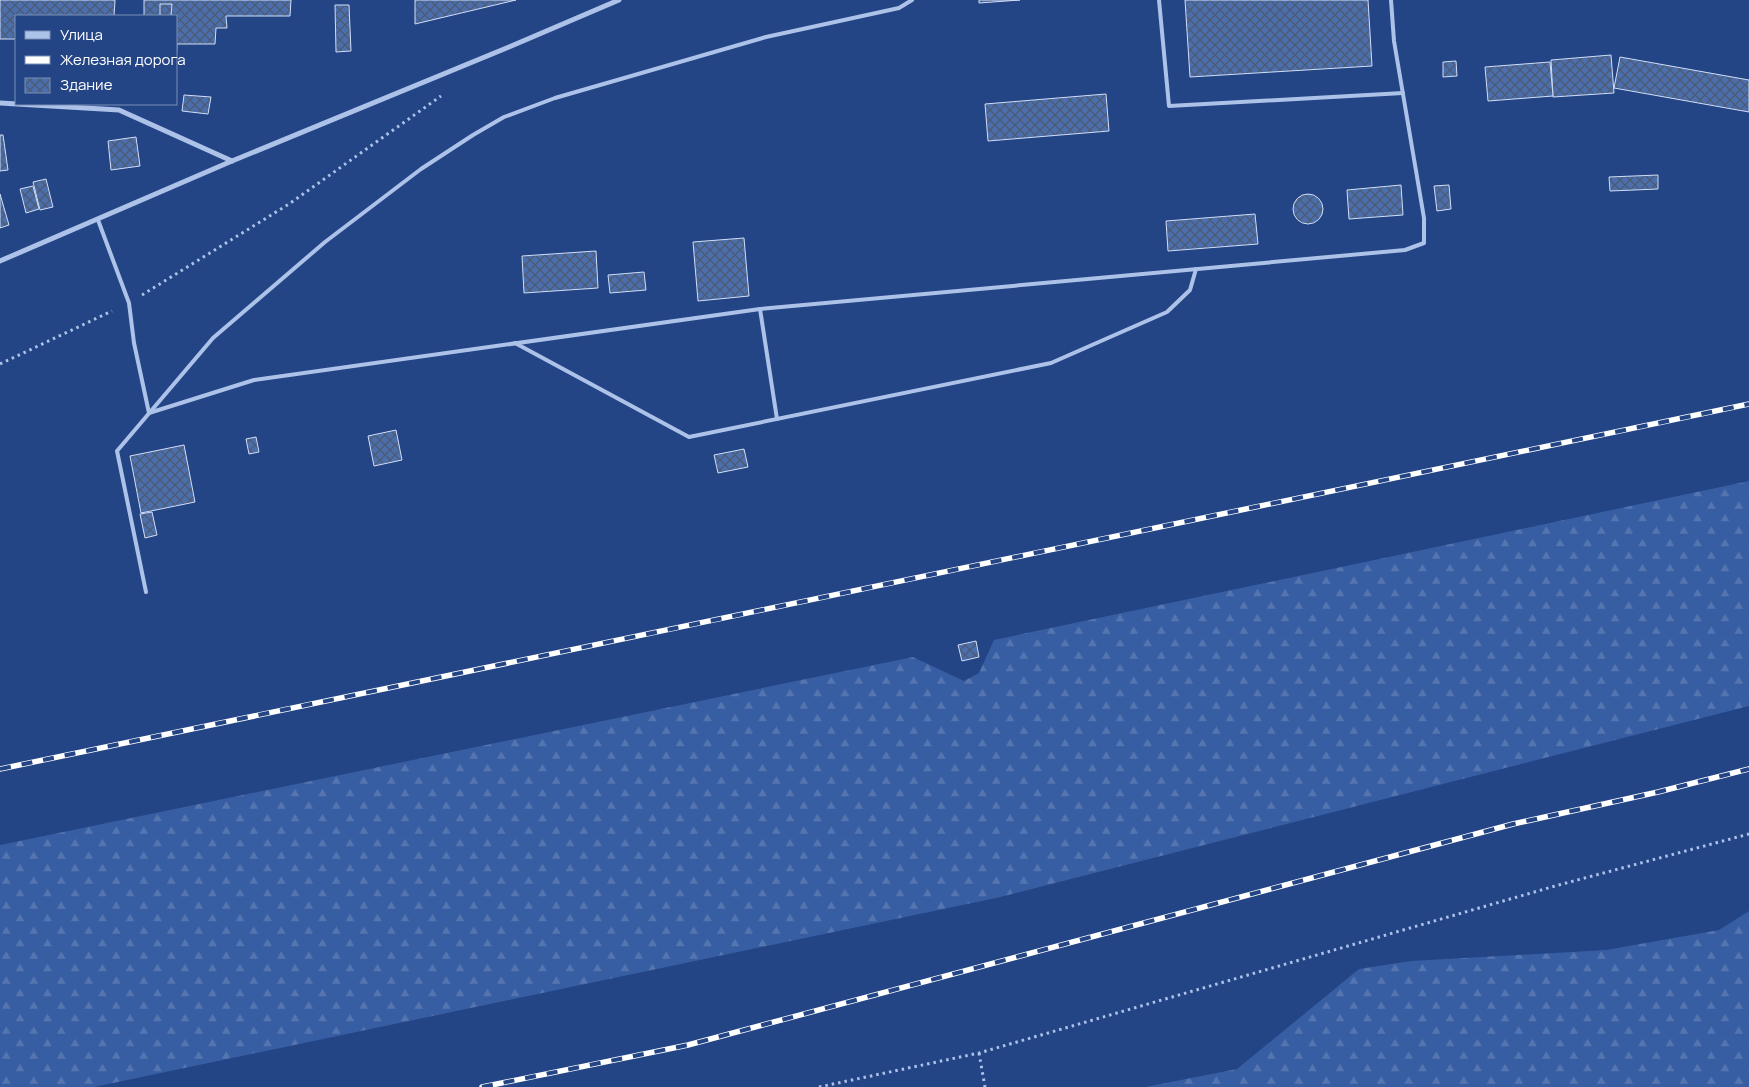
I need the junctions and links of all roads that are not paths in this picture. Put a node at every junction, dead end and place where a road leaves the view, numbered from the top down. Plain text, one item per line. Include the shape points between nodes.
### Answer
1 (619, 0) edge
2 (912, 0) edge
3 (1160, 0) edge
4 (1391, 0) edge
5 (1403, 93) junction
6 (0, 104) edge
7 (15, 105) edge
8 (20, 105) edge
9 (232, 161) junction
10 (98, 220) junction
11 (0, 261) edge
12 (1196, 269) junction
13 (760, 308) junction
14 (515, 343) junction
15 (149, 413) junction
16 (777, 418) junction
17 (146, 592) dead end

1 - 9 street
2 - 15 lane via 899,8 766,37 555,98 504,117 420,169 325,242 213,338
3 - 5 lane via 1169,106
4 - 5 lane
5 - 12 lane via 1424,218 1424,243 1405,250
6 - 7 street
8 - 9 street via 119,110
9 - 10 street
10 - 11 street
10 - 15 lane via 129,303
12 - 13 lane
12 - 16 lane via 1190,290 1167,312 1051,363
13 - 14 lane
13 - 16 lane
14 - 15 lane via 254,380
14 - 16 lane via 689,437
15 - 17 lane via 117,451

